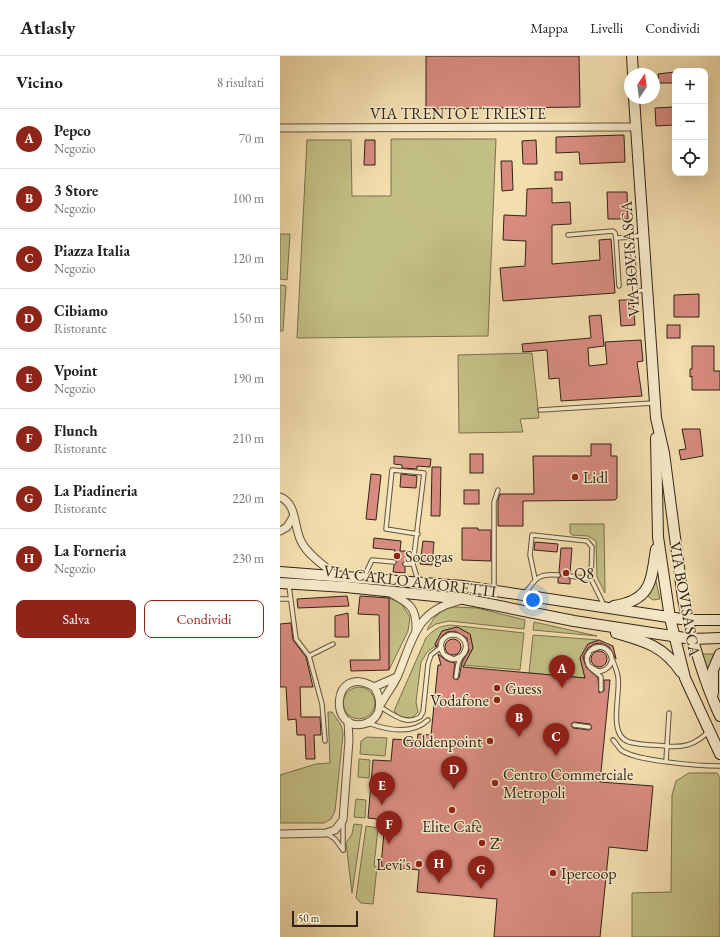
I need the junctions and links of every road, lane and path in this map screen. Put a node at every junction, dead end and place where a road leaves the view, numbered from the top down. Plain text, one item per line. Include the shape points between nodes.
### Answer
1 (632, 56) edge
2 (633, 68) edge
3 (634, 104) edge
4 (636, 127) junction
5 (280, 128) edge
6 (568, 235) dead end
7 (643, 235) junction
8 (632, 237) junction
9 (616, 238) junction
10 (619, 286) dead end
11 (646, 290) junction
12 (654, 403) junction
13 (540, 410) dead end
14 (656, 418) junction
15 (498, 490) dead end
16 (280, 497) edge
17 (293, 517) junction
18 (280, 531) edge
19 (418, 534) junction
20 (658, 537) junction
21 (394, 562) dead end
22 (405, 564) dead end
23 (413, 564) junction
24 (280, 572) edge
25 (558, 575) dead end
26 (336, 576) junction
27 (570, 576) dead end
28 (364, 578) junction
29 (535, 579) junction
30 (591, 579) junction
31 (418, 582) junction
32 (285, 583) edge
33 (494, 591) junction
34 (386, 592) junction
35 (524, 596) junction
36 (280, 599) edge
37 (290, 599) junction
38 (464, 599) junction
39 (604, 608) junction
40 (670, 618) junction
41 (688, 620) junction
42 (720, 620) edge
43 (574, 621) junction
44 (416, 630) junction
45 (674, 636) junction
46 (720, 638) edge
47 (692, 639) junction
48 (333, 644) dead end
49 (442, 644) junction
50 (720, 654) edge
51 (462, 655) junction
52 (310, 656) junction
53 (612, 660) junction
54 (594, 670) junction
55 (397, 677) junction
56 (456, 677) dead end
57 (685, 678) junction
58 (374, 687) junction
59 (601, 690) dead end
60 (380, 705) junction
61 (715, 705) junction
62 (669, 713) dead end
63 (720, 716) edge
64 (428, 720) dead end
65 (348, 721) junction
66 (367, 722) junction
67 (359, 724) junction
68 (574, 725) dead end
69 (589, 727) dead end
70 (708, 732) junction
71 (349, 740) junction
72 (613, 740) dead end
73 (325, 741) dead end
74 (667, 746) junction
75 (720, 754) edge
76 (666, 761) junction
77 (720, 766) edge
78 (343, 820) junction
79 (326, 833) junction
80 (280, 834) edge

1 - 2 street
3 - 4 street, VIA BOVISASCA
4 - 5 street, VIA TRENTO E TRIESTE
4 - 7 street, VIA BOVISASCA
6 - 9 lane via 613,232
7 - 8 lane
7 - 11 street, VIA BOVISASCA
8 - 9 lane
8 - 11 lane via 635,290
9 - 10 lane
11 - 12 street, VIA BOVISASCA
12 - 13 lane
12 - 14 street, VIA BOVISASCA
14 - 20 street, VIA BOVISASCA
14 - 41 street, VIA BOVISASCA via 664,453
15 - 33 lane via 494,502
16 - 17 street, VIA CARLO AMORETTI via 287,500 291,506
17 - 18 street via 287,527
17 - 26 street, VIA CARLO AMORETTI via 301,543
19 - 19 lane via 424,473 392,470 386,530
19 - 23 lane
20 - 39 street via 653,569 643,594 626,604
20 - 40 street, VIA BOVISASCA
21 - 28 lane via 372,560
22 - 23 lane
23 - 31 lane
24 - 26 street, VIA CARLO AMORETTI
25 - 29 lane via 547,574
26 - 28 street, VIA CARLO AMORETTI
27 - 30 lane
28 - 31 street, VIA CARLO AMORETTI
29 - 30 lane via 530,555 532,535 591,543
29 - 35 lane
30 - 39 lane
31 - 33 street, VIA CARLO AMORETTI
32 - 34 street, VIA CARLO AMORETTI
32 - 37 lane, VIA CARLO AMORETTI
33 - 35 street, VIA CARLO AMORETTI
34 - 38 street, VIA CARLO AMORETTI
34 - 44 street via 405,601 412,608 416,617
35 - 39 street, VIA CARLO AMORETTI
36 - 37 lane
37 - 52 lane, VIA CARLO AMORETTI via 294,608 296,639
38 - 43 street, VIA CARLO AMORETTI
38 - 44 street via 442,604 433,610
39 - 40 street, VIA CARLO AMORETTI
40 - 41 street, VIA CARLO AMORETTI
40 - 45 street, VIA BOVISASCA
41 - 42 street, VIA CARLO AMORETTI
41 - 47 street, VIA BOVISASCA
43 - 45 street, VIA CARLO AMORETTI
43 - 57 street via 657,647 667,654
44 - 55 street
45 - 47 street, VIA CARLO AMORETTI
45 - 57 street, VIA BOVISASCA
46 - 47 street, VIA CARLO AMORETTI
47 - 61 street, VIA BOVISASCA
48 - 52 lane
49 - 51 lane via 444,654 450,659
49 - 51 lane via 446,637 453,635 464,641
49 - 60 lane via 431,655 428,664 423,712 420,717 411,721 401,719
50 - 61 street via 713,675
51 - 56 lane
52 - 73 lane, VIA CARLO AMORETTI via 322,704
53 - 54 lane via 602,671
53 - 54 lane via 610,653 600,647 589,653 588,666
53 - 74 lane via 618,678 616,725 619,734 627,741
54 - 59 lane via 601,677
55 - 58 street
55 - 60 street
57 - 70 street, VIA BOVISASCA
58 - 60 street via 379,694
58 - 65 street via 366,682 357,681 342,690 338,706
60 - 66 street via 374,718
61 - 63 street, VIA BOVISASCA
62 - 74 lane
64 - 66 lane via 421,727 410,730 380,727
65 - 67 street
65 - 71 street
66 - 67 street
67 - 71 street
68 - 69 lane
70 - 74 lane via 699,741 686,747
70 - 75 street, VIA BOVISASCA
71 - 78 street
72 - 76 lane via 622,750 632,755
74 - 76 lane
76 - 77 lane
78 - 79 street via 335,830
78 - 79 lane via 343,850 335,839
79 - 80 street

